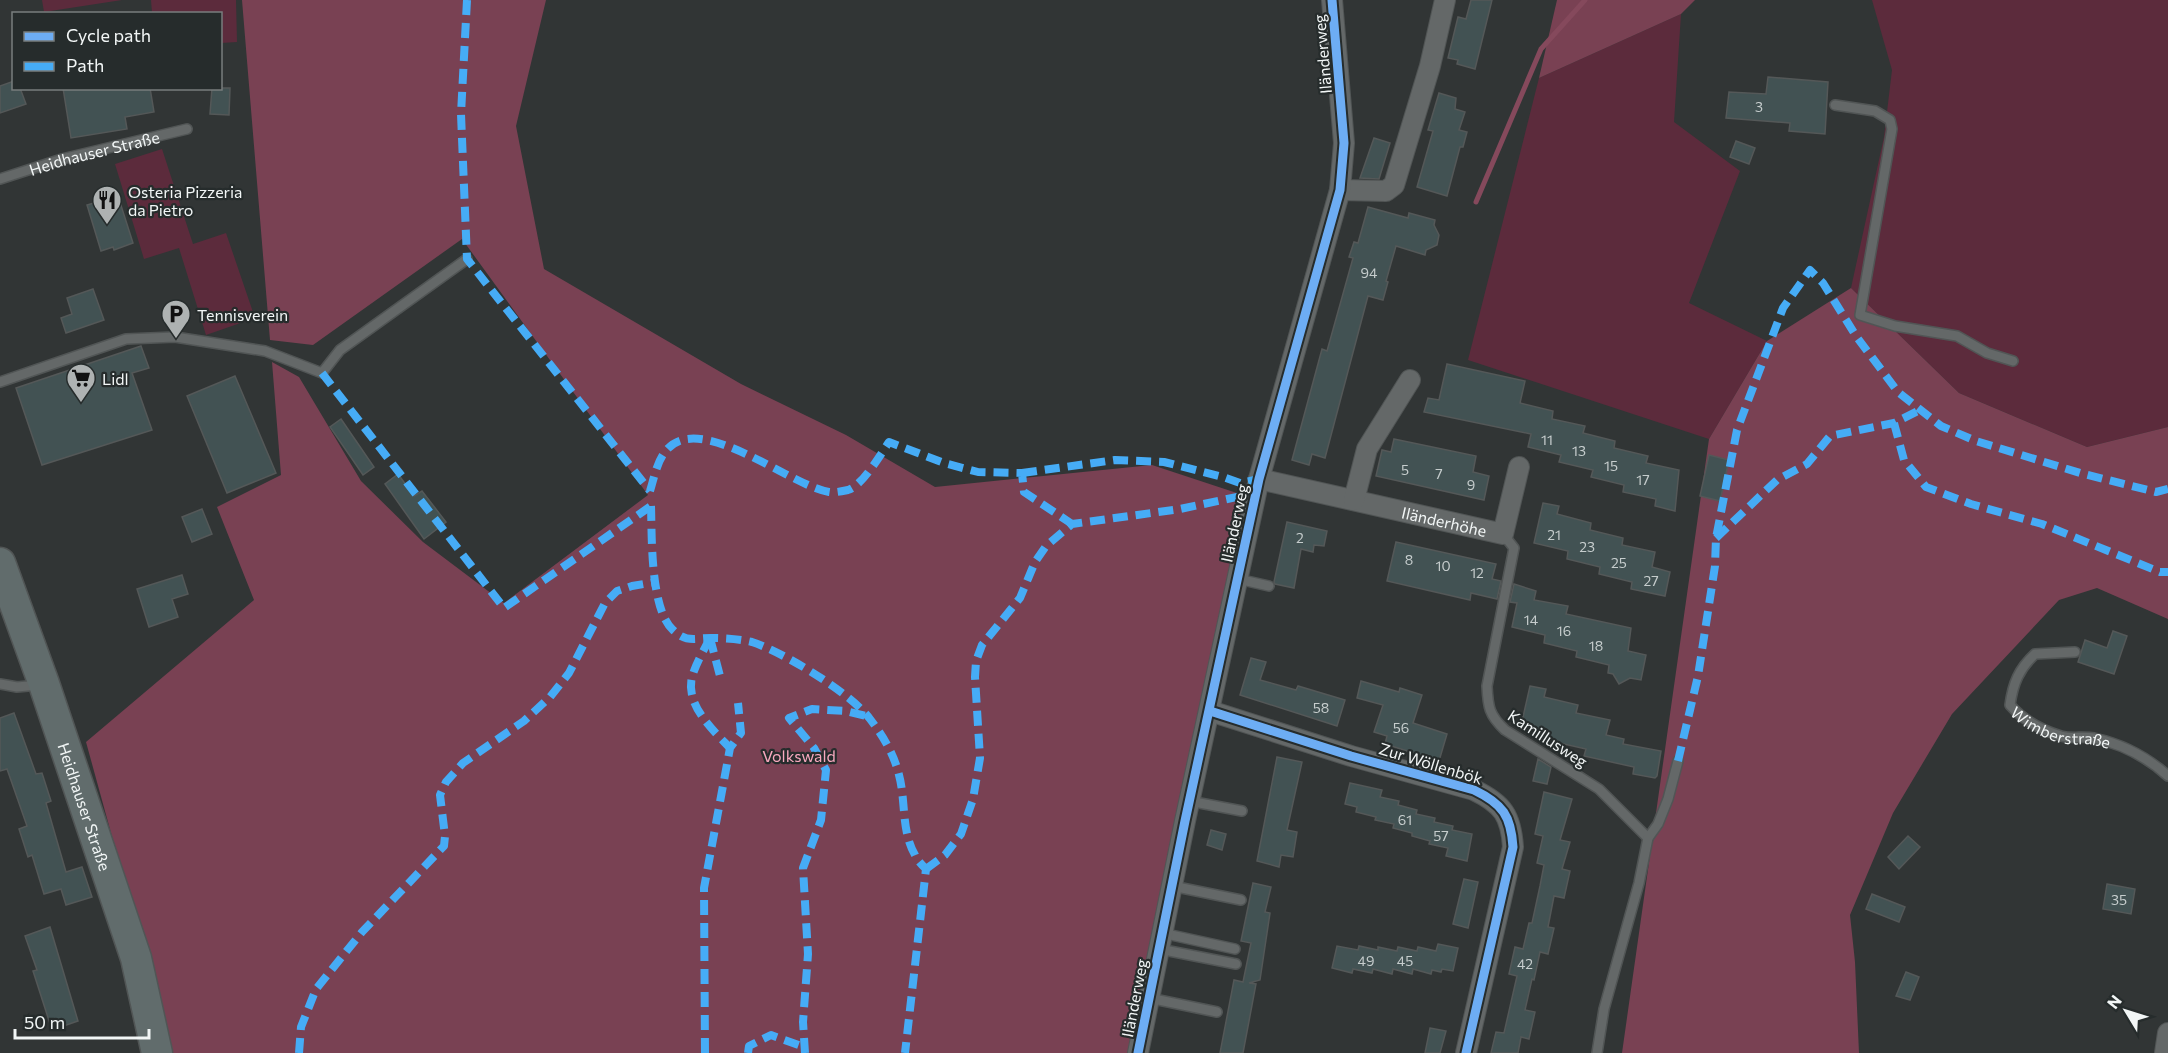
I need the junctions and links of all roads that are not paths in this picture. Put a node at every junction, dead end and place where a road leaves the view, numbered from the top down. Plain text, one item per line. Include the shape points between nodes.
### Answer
1 (1332, 0) edge
2 (1445, 0) edge
3 (1835, 105) dead end
4 (187, 129) dead end
5 (0, 179) edge
6 (1340, 190) junction
7 (467, 260) dead end
8 (2013, 361) dead end
9 (1410, 380) dead end
10 (0, 382) edge
11 (1519, 467) dead end
12 (1258, 479) junction
13 (1354, 501) junction
14 (1503, 534) junction
15 (0, 564) edge
16 (1238, 579) junction
17 (1269, 585) dead end
18 (2075, 652) dead end
19 (0, 684) edge
20 (44, 684) junction
21 (1210, 711) junction
22 (1678, 761) dead end
23 (2168, 776) edge
24 (1190, 801) junction
25 (1242, 811) dead end
26 (1648, 837) junction
27 (1172, 886) junction
28 (1241, 900) dead end
29 (1161, 941) junction
30 (1235, 949) dead end
31 (1236, 964) dead end
32 (1149, 998) junction
33 (1216, 1012) dead end
34 (2168, 1033) edge
35 (157, 1053) edge
36 (1138, 1053) edge
37 (1466, 1053) edge
38 (1597, 1053) edge
39 (2165, 1053) edge

1 - 6 street, Iländerweg via 1344,143
2 - 6 street via 1430,66 1394,185 1386,190
3 - 8 lane via 1875,111 1890,120 1892,129 1860,315 1895,326 1957,336 1987,353
4 - 5 lane, Heidhauser Straße via 62,159
6 - 12 street, Iländerweg
7 - 10 lane via 340,350 322,373 264,351 175,337 126,339
9 - 13 street via 1367,449
11 - 14 street, Iländerhöhe
12 - 13 street, Iländerhöhe
12 - 16 street, Iländerweg
13 - 14 street, Iländerhöhe
14 - 26 lane, Kamillusweg via 1514,548 1487,686 1494,719 1505,730 1599,789
15 - 20 main road, Heidhauser Straße
16 - 17 lane
16 - 21 street, Iländerweg
18 - 23 lane, Wimberstraße via 2035,654 2021,667 2010,705 2021,717 2062,736 2092,738 2124,747
19 - 20 lane
20 - 35 main road, Heidhauser Straße via 136,958
21 - 24 street, Iländerweg
21 - 37 street, Zur Wöllenbök via 1474,790 1503,809 1511,825 1513,847
22 - 26 lane via 1668,799
24 - 25 lane
24 - 27 street, Iländerweg
26 - 38 lane via 1604,1009
27 - 28 lane
27 - 29 street, Iländerweg
29 - 30 lane
29 - 31 lane
29 - 32 street, Iländerweg
32 - 33 lane
32 - 36 street, Iländerweg
34 - 39 street

